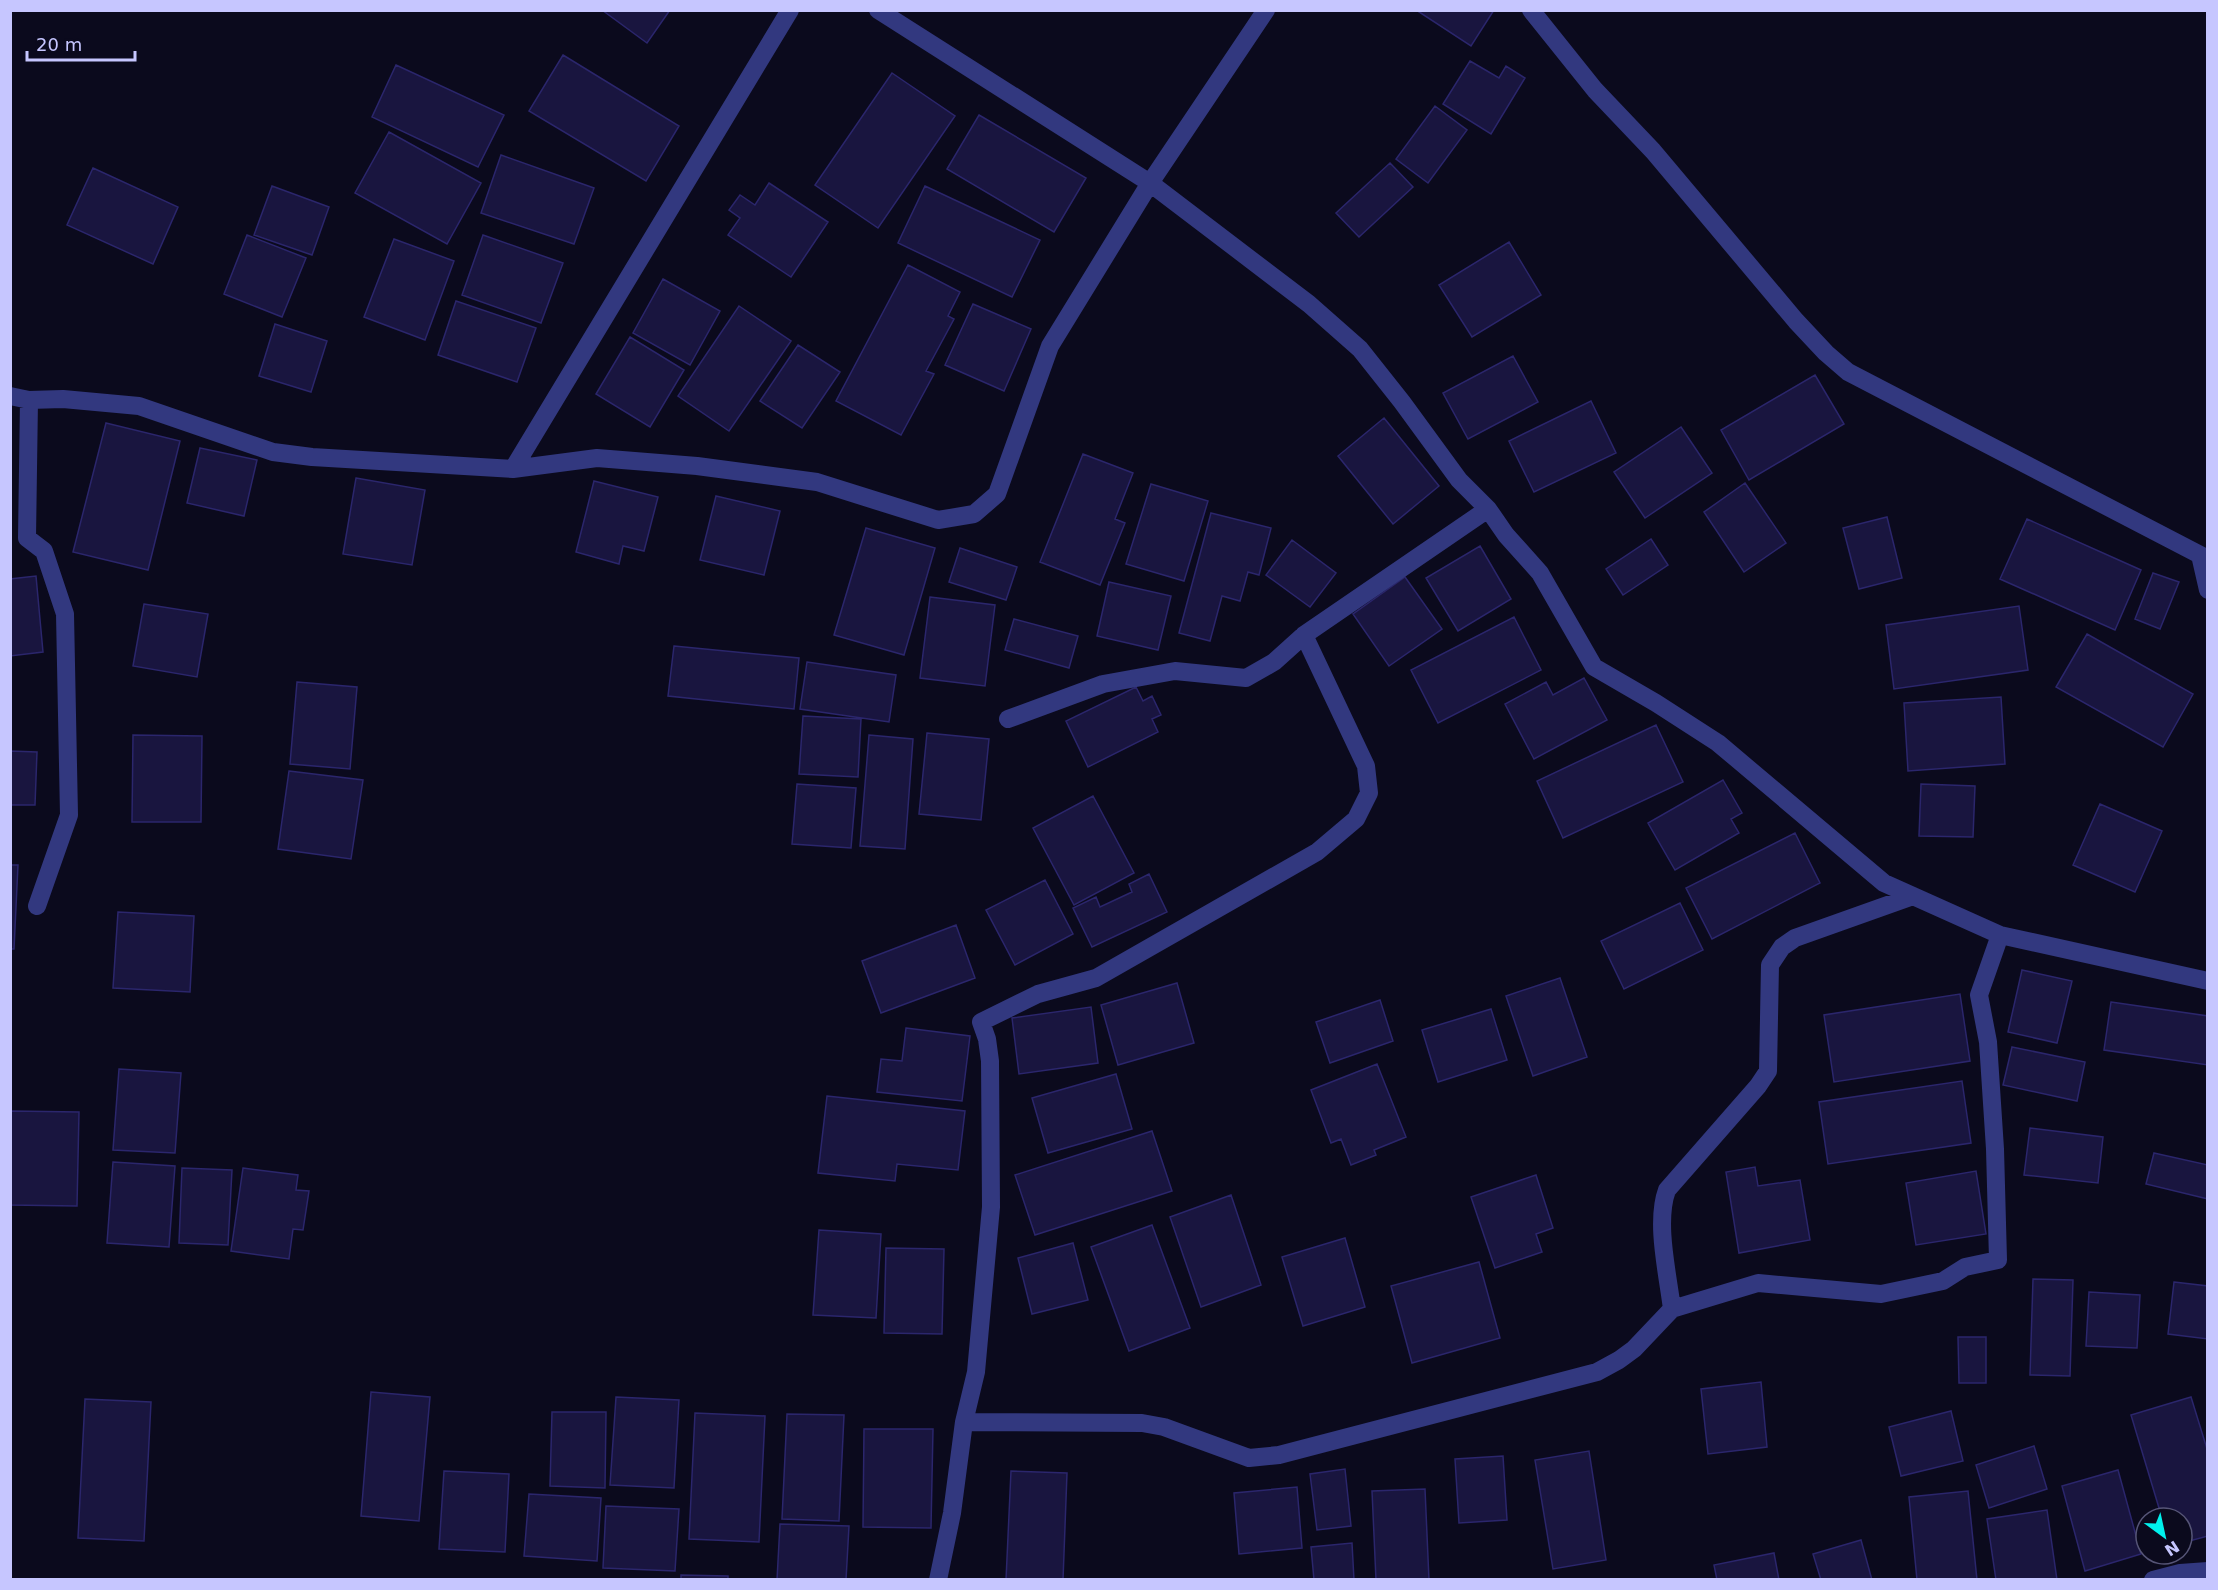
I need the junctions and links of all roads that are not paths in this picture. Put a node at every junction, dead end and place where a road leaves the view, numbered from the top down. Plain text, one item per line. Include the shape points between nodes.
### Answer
1 (790, 10) edge
2 (878, 10) edge
3 (1266, 10) edge
4 (1532, 10) edge
5 (1150, 183) junction
6 (10, 396) edge
7 (29, 400) junction
8 (513, 469) junction
9 (1488, 510) junction
10 (2204, 557) edge
11 (2208, 590) edge
12 (1304, 635) junction
13 (1008, 719) dead end
14 (1913, 896) junction
15 (37, 906) dead end
16 (2000, 935) junction
17 (2208, 981) edge
18 (1672, 1309) junction
19 (964, 1422) junction
20 (2208, 1571) edge
21 (938, 1580) edge
22 (2153, 1580) edge

1 - 8 street
2 - 5 street
3 - 5 street
4 - 10 street via 1595,90 1653,151 1796,321 1848,372
5 - 8 street via 1050,346 997,495 974,514 938,520 817,482 697,466 597,458
5 - 9 street via 1309,304 1360,349 1459,480
6 - 7 street
7 - 8 street via 139,406 273,452
7 - 15 street via 27,538 44,551 65,614 69,815
9 - 12 street
9 - 14 street via 1540,573 1594,667 1718,743 1884,883
10 - 11 street
12 - 13 street via 1274,662 1246,678 1175,671 1103,684
12 - 19 street via 1366,766 1369,793 1356,819 1317,852 1096,978 1038,994 981,1022 990,1061 991,1207 975,1372
14 - 16 street
14 - 18 street via 1795,938 1782,947 1770,965 1768,1071 1667,1190 1662,1204
16 - 17 street
16 - 18 street via 1979,995 1988,1042 1998,1260 1965,1267 1943,1281 1881,1294 1758,1283
18 - 19 street via 1634,1349 1597,1372 1279,1455 1249,1458 1164,1427 1142,1423
19 - 21 street
20 - 22 street

